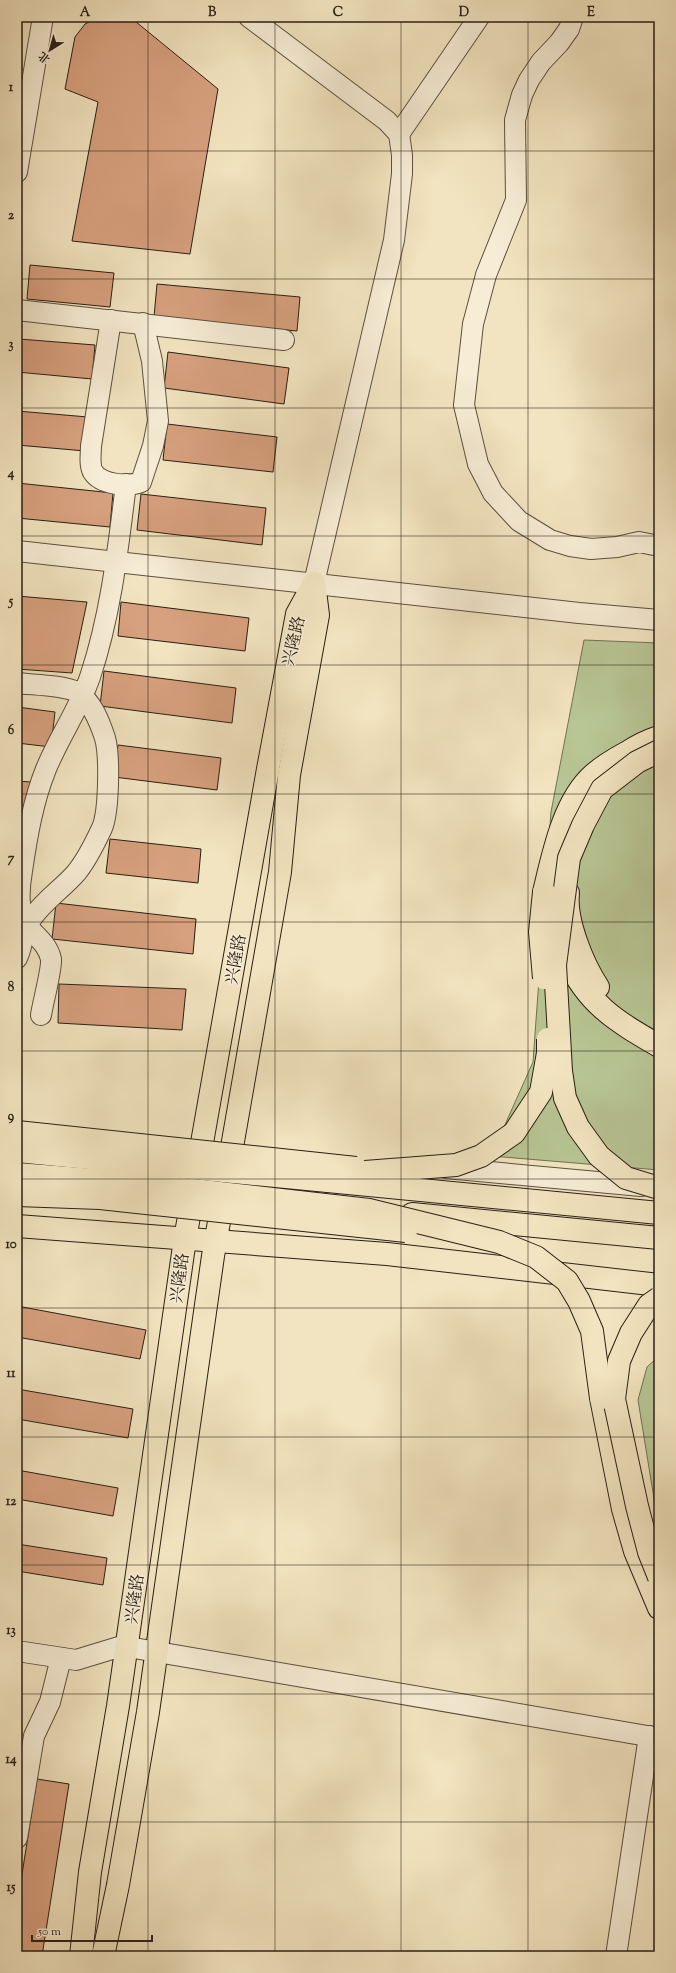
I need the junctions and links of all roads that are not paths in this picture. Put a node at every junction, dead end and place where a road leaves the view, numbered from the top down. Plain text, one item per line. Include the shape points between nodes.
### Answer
1 (43, 17) edge
2 (249, 17) edge
3 (479, 17) edge
4 (573, 17) edge
5 (399, 134) junction
6 (17, 172) edge
7 (17, 310) edge
8 (111, 320) junction
9 (143, 323) junction
10 (284, 340) dead end
11 (126, 484) junction
12 (659, 546) edge
13 (17, 551) edge
14 (116, 562) junction
15 (314, 583) junction
16 (659, 620) edge
17 (17, 683) edge
18 (83, 697) junction
19 (659, 737) edge
20 (659, 744) edge
21 (659, 751) edge
22 (659, 760) edge
23 (27, 926) junction
24 (17, 958) edge
25 (41, 1015) dead end
26 (659, 1037) edge
27 (659, 1046) edge
28 (17, 1124) edge
29 (17, 1132) edge
30 (17, 1142) edge
31 (201, 1146) junction
32 (232, 1150) junction
33 (17, 1151) edge
34 (134, 1162) junction
35 (381, 1171) junction
36 (17, 1174) edge
37 (285, 1176) junction
38 (132, 1183) junction
39 (17, 1188) edge
40 (659, 1188) edge
41 (17, 1195) edge
42 (370, 1210) junction
43 (659, 1213) edge
44 (17, 1226) edge
45 (471, 1236) junction
46 (659, 1238) edge
47 (185, 1239) junction
48 (216, 1241) junction
49 (659, 1286) edge
50 (659, 1298) edge
51 (659, 1545) edge
52 (659, 1577) edge
53 (659, 1583) edge
54 (659, 1608) edge
55 (124, 1647) junction
56 (17, 1651) edge
57 (156, 1652) junction
58 (60, 1658) junction
59 (26, 1735) edge
60 (654, 1737) edge
61 (17, 1838) edge
62 (81, 1956) edge
63 (103, 1956) edge
64 (616, 1956) edge

1 - 6 street
2 - 5 street via 363,102
3 - 5 street
4 - 12 street via 569,29 529,80 515,120 516,200 486,275 473,324 464,405 478,464 493,493 519,521 550,540 570,546 591,549 639,542
5 - 15 street via 402,174 394,240
7 - 8 street
8 - 9 street
8 - 11 street via 91,446 91,462 93,473 103,480
9 - 10 street
9 - 11 street via 152,361 158,421 141,482 134,485
11 - 14 street
13 - 14 street
14 - 15 street
14 - 18 street via 100,641
15 - 16 street
15 - 31 main road, 兴隆路 via 298,614
15 - 32 main road, 兴隆路 via 318,615 289,775 280,872
17 - 18 street via 65,689
18 - 23 street via 63,732 37,794 21,873 20,900
18 - 23 street via 91,706 106,739 107,806 102,827 77,872
19 - 35 main road, bridge via 618,757 592,775 574,800 562,826 544,892 540,932 548,1053 541,1092 514,1132 481,1156 456,1165
20 - 27 main road, bridge via 612,770 596,784 574,820 562,847 555,903 556,934 573,973 593,1000 618,1023
21 - 40 main road, bridge via 637,762 602,789 583,824 569,858 555,965 561,1071 565,1098 578,1127 599,1156 626,1178
22 - 26 main road via 632,773 610,796 584,835 571,864 568,898 573,929 590,974 601,991 625,1015
23 - 24 street
23 - 25 street via 45,945 51,960
28 - 31 street
29 - 35 main road, bridge
30 - 34 main road, bridge
31 - 32 street
31 - 47 main road, 兴隆路
32 - 40 street
32 - 48 main road, 兴隆路
33 - 34 main road, bridge
34 - 37 main road, bridge
35 - 37 main road, bridge
36 - 38 main road, bridge
37 - 43 main road, bridge
38 - 39 main road, bridge
38 - 42 main road, bridge
41 - 45 main road, bridge via 100,1198
42 - 45 main road, bridge
42 - 46 main road, bridge
44 - 47 main road
45 - 54 main road, bridge via 499,1242 536,1257 567,1281 579,1301 592,1330 601,1398 624,1509 635,1551
47 - 48 main road
47 - 55 main road, 兴隆路
48 - 49 main road via 387,1254
48 - 57 main road, 兴隆路
50 - 52 main road, bridge via 649,1305 631,1333 618,1361 614,1399 637,1506 649,1552
51 - 53 main road
55 - 57 street
55 - 58 street via 76,1660
55 - 62 main road, 兴隆路 via 90,1872
56 - 58 street
57 - 60 street
57 - 63 main road, 兴隆路 via 118,1885
58 - 59 street via 50,1702
59 - 61 street
60 - 64 street

